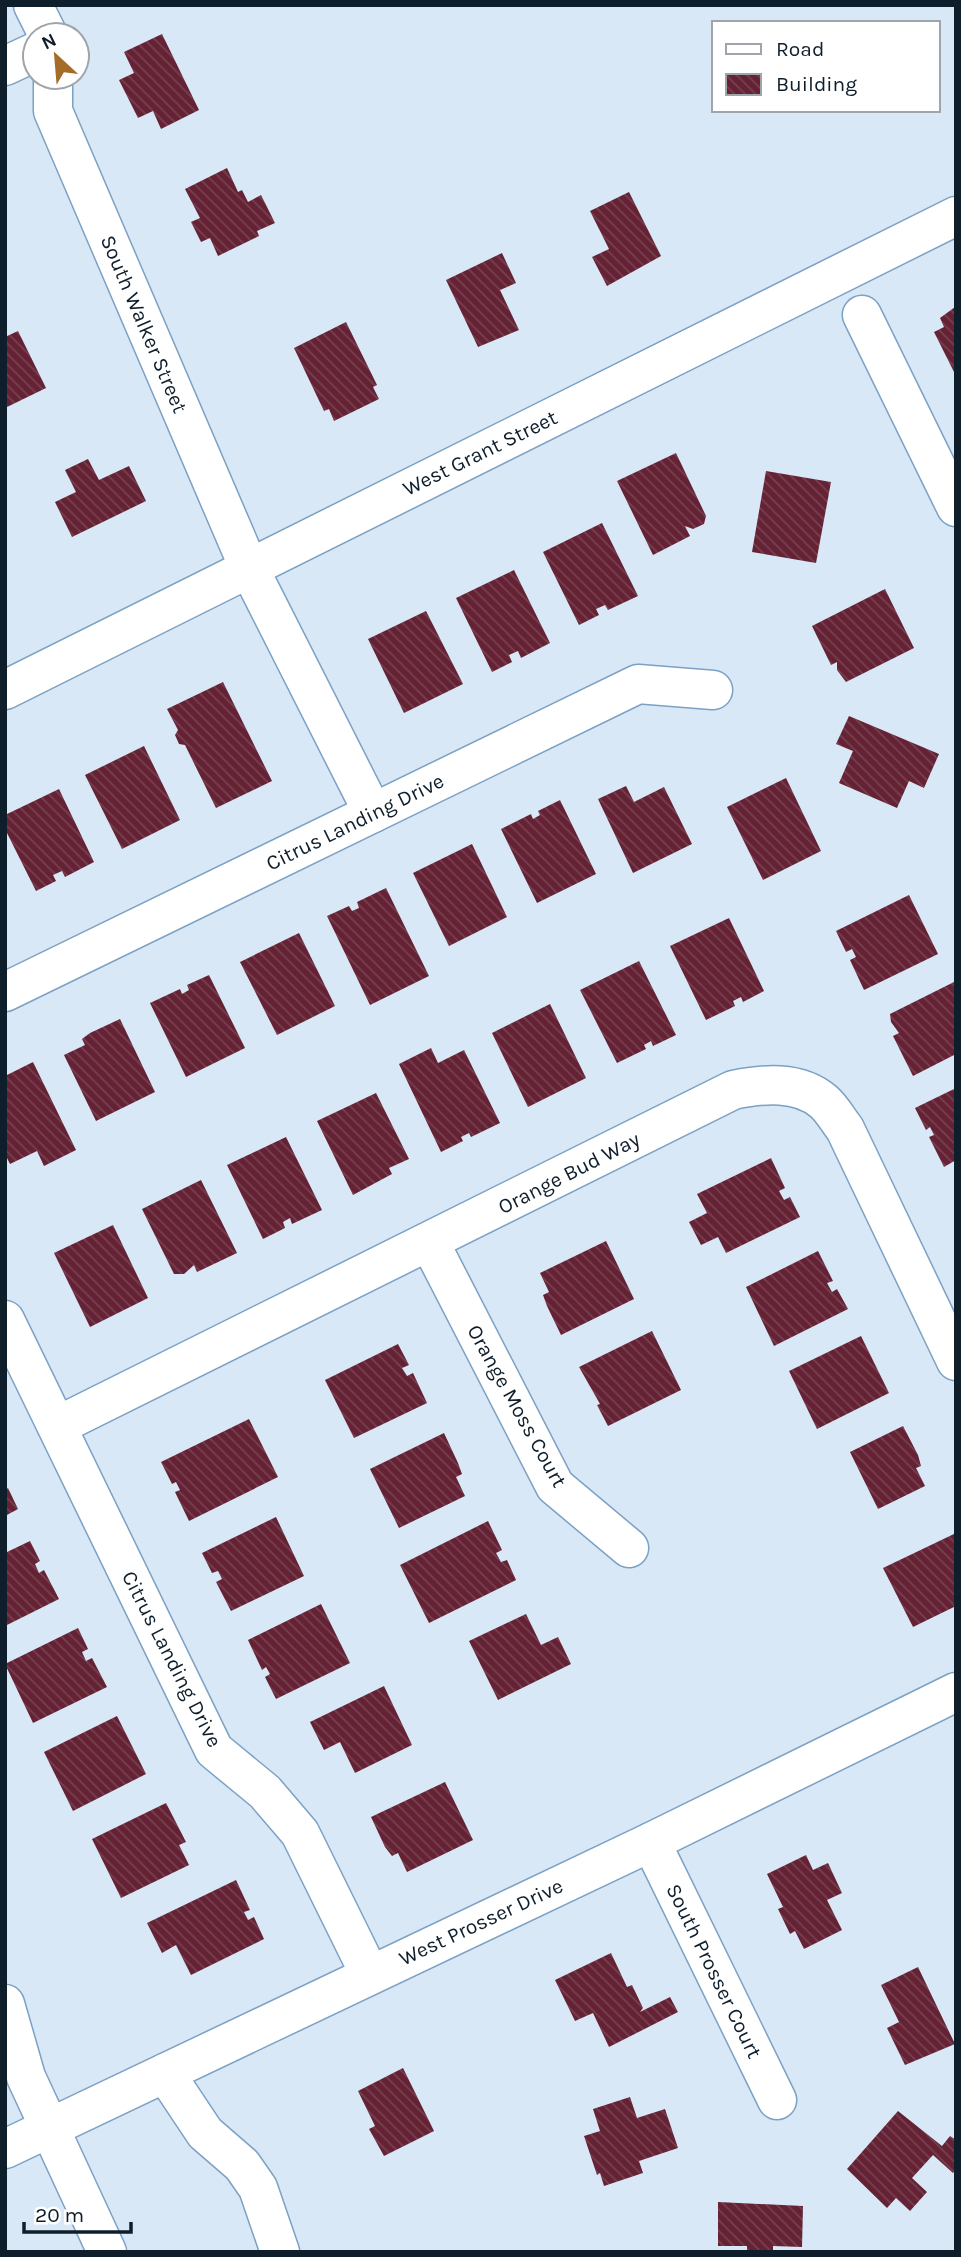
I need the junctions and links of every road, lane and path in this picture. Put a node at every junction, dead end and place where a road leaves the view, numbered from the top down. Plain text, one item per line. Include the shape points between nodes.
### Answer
1 (33, 5) edge
2 (41, 21) edge
3 (21, 59) edge
4 (5, 66) edge
5 (52, 91) edge
6 (956, 216) edge
7 (862, 315) dead end
8 (956, 507) edge
9 (249, 568) junction
10 (5, 690) edge
11 (713, 690) dead end
12 (373, 813) junction
13 (5, 992) edge
14 (430, 1243) junction
15 (5, 1320) edge
16 (956, 1361) edge
17 (57, 1426) junction
18 (629, 1548) dead end
19 (956, 1692) edge
20 (651, 1842) junction
21 (370, 1975) junction
22 (5, 2004) edge
23 (165, 2073) junction
24 (777, 2100) dead end
25 (48, 2129) junction
26 (5, 2149) edge
27 (107, 2252) edge
28 (280, 2252) edge

1 - 2 street
3 - 4 street
5 - 9 street, South Walker Street via 52,111
6 - 9 street, West Grant Street
7 - 8 street
9 - 10 street, West Grant Street
9 - 12 street, South Walker Street
11 - 12 street, Citrus Landing Drive via 638,684
12 - 13 street, Citrus Landing Drive
14 - 16 street, Orange Bud Way via 733,1090 765,1084 799,1089 824,1101 845,1129
14 - 17 street, Orange Bud Way
14 - 18 street, Orange Moss Court via 555,1486
15 - 17 street, Citrus Landing Drive
17 - 21 street, Citrus Landing Drive via 214,1750 265,1792 300,1833
19 - 20 street, West Prosser Drive
20 - 21 street, West Prosser Drive
20 - 24 street, South Prosser Court
21 - 23 street, West Prosser Drive
22 - 25 street via 26,2077
23 - 25 street, West Prosser Drive
23 - 28 street via 205,2133 242,2165 258,2188
25 - 26 street, West Prosser Drive
25 - 27 street

